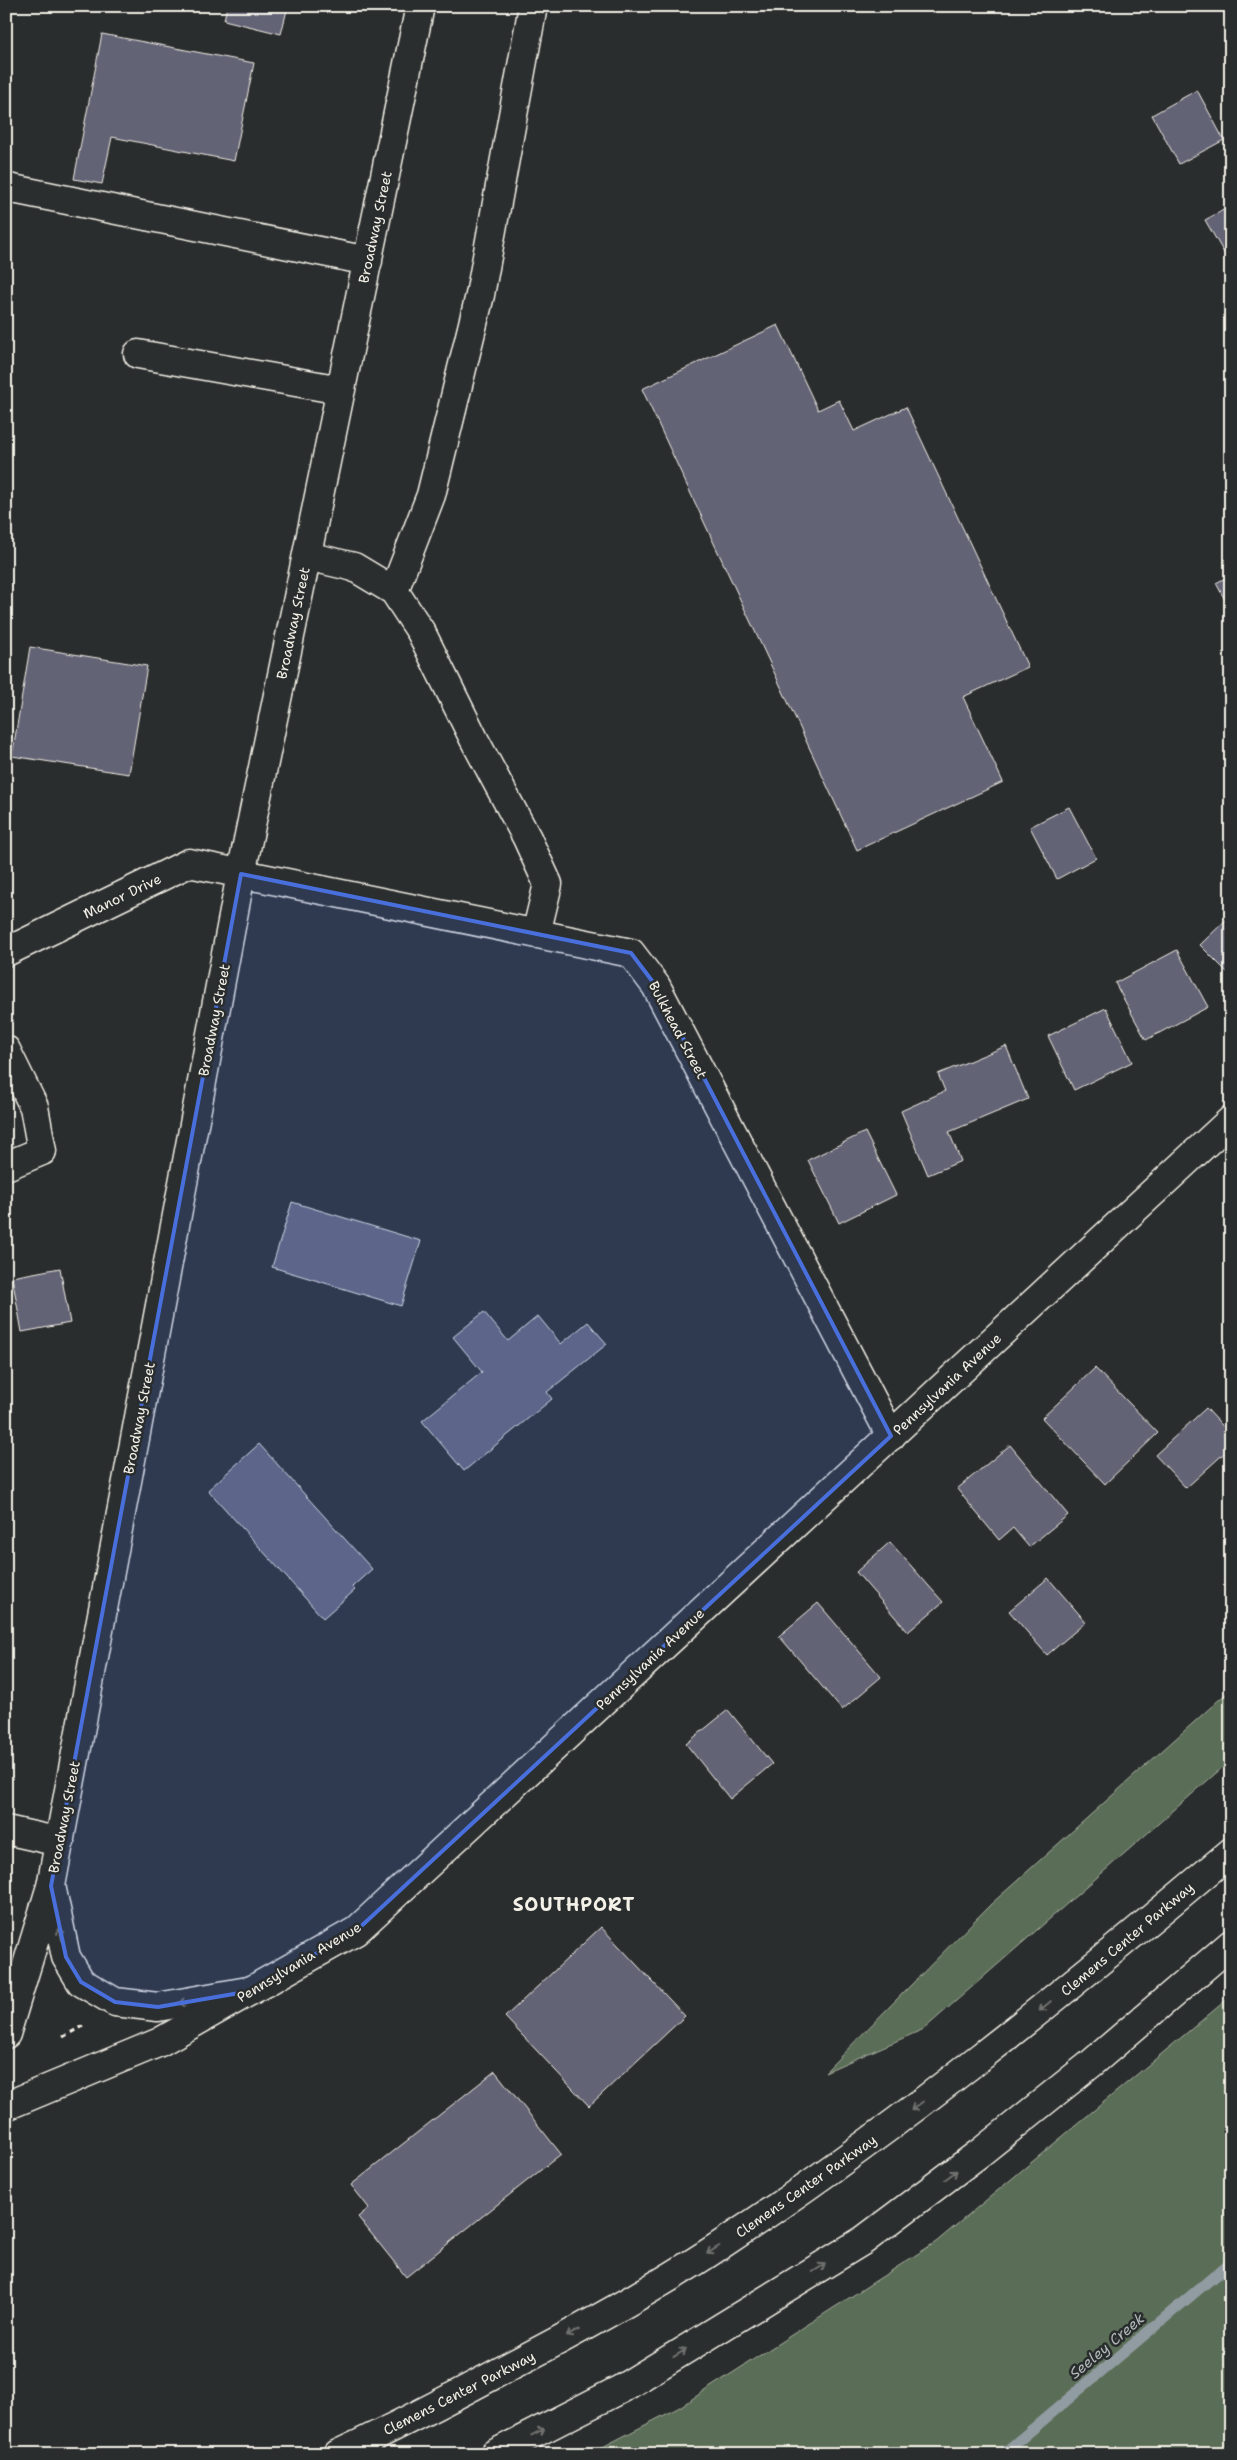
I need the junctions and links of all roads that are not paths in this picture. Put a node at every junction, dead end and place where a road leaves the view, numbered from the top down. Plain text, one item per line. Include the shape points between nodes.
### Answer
1 (420, 6) edge
2 (533, 6) edge
3 (8, 188) dead end
4 (368, 261) junction
5 (138, 354) dead end
6 (341, 390) junction
7 (307, 556) junction
8 (394, 591) junction
9 (241, 874) junction
10 (536, 934) junction
11 (6, 952) edge
12 (6, 1050) edge
13 (1231, 1120) edge
14 (6, 1166) edge
15 (891, 1436) junction
16 (6, 1830) edge
17 (60, 1842) junction
18 (1231, 1852) edge
19 (51, 1886) junction
20 (1231, 1944) edge
21 (251, 1991) junction
22 (6, 2034) edge
23 (6, 2106) edge
24 (338, 2454) edge
25 (494, 2454) edge

1 - 4 street, Broadway Street
2 - 8 street via 480,295 431,494
3 - 4 street
4 - 6 street, Broadway Street
5 - 6 street
6 - 7 street, Broadway Street
7 - 8 street via 354,567
7 - 9 street, Broadway Street
8 - 10 street via 421,632 548,884
9 - 10 street, Bulkhead Street
9 - 11 street, Manor Drive via 188,863
9 - 17 street, Broadway Street
10 - 15 street, Bulkhead Street via 631,953 656,986
12 - 14 street via 34,1107 42,1151
13 - 15 street, Pennsylvania Avenue
15 - 21 street, Pennsylvania Avenue via 356,1931
16 - 17 street
17 - 19 street, Broadway Street
18 -> 24 street, Clemens Center Parkway via 1005,2040 834,2168 718,2248 598,2320
21 -> 19 street via 158,2007 115,2002 81,1982 66,1957
19 - 22 street, Broadway Street
25 -> 20 street via 621,2389 864,2240 1084,2069
21 - 23 street, Pennsylvania Avenue via 160,2042

